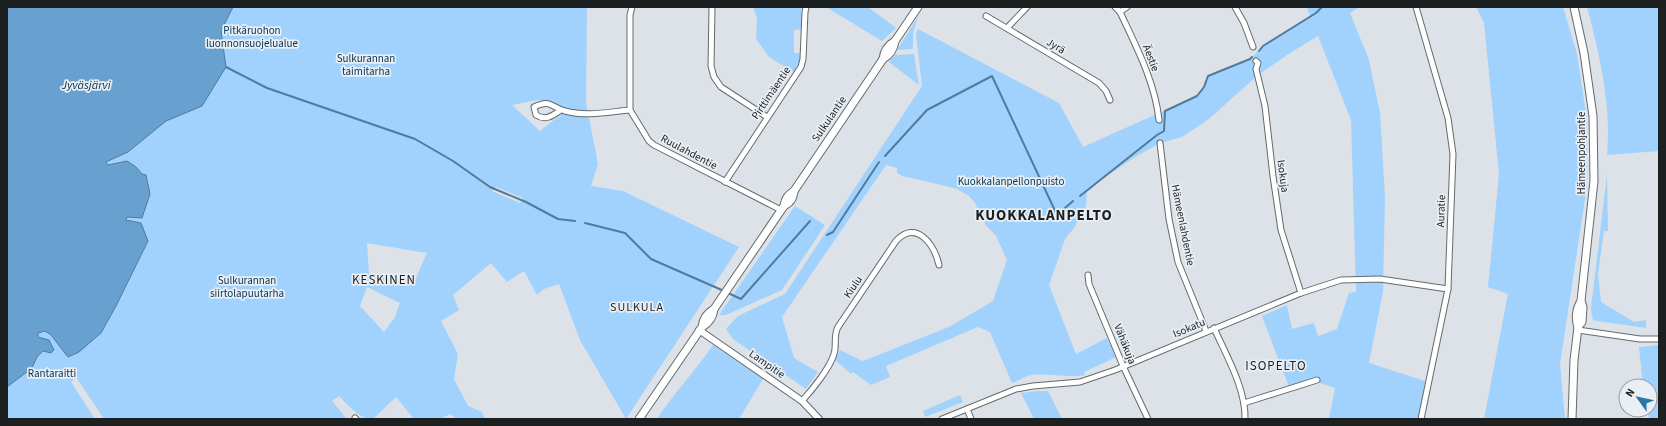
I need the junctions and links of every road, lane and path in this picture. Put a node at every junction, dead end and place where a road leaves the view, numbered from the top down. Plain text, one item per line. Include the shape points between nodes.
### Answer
1 (632, 7) edge
2 (712, 7) edge
3 (806, 7) edge
4 (918, 7) edge
5 (1027, 7) edge
6 (1115, 7) edge
7 (1127, 7) edge
8 (1235, 7) edge
9 (1416, 7) edge
10 (1574, 7) edge
11 (1120, 12) junction
12 (986, 16) dead end
13 (1007, 28) junction
14 (1254, 47) dead end
15 (1256, 61) dead end
16 (1110, 100) dead end
17 (561, 110) junction
18 (630, 110) junction
19 (767, 117) junction
20 (1159, 120) dead end
21 (1160, 143) dead end
22 (725, 182) junction
23 (783, 208) junction
24 (939, 265) dead end
25 (1088, 275) dead end
26 (1448, 289) junction
27 (1301, 292) junction
28 (701, 328) junction
29 (1214, 328) junction
30 (1578, 329) junction
31 (1206, 331) junction
32 (1659, 339) edge
33 (1123, 366) junction
34 (1317, 380) dead end
35 (802, 401) junction
36 (1244, 403) junction
37 (967, 409) junction
38 (639, 419) edge
39 (819, 419) edge
40 (942, 419) edge
41 (971, 419) edge
42 (1148, 419) edge
43 (1245, 419) edge
44 (1422, 419) edge
45 (1572, 419) edge

1 - 18 street
2 - 19 street via 711,66 714,77 721,87
3 - 19 street, Pirttimäentie via 801,67
4 - 23 main road, Sulkulantie via 895,41 887,48 883,59 794,191 785,200
5 - 13 street
6 - 11 street, Äestie
7 - 11 street
8 - 14 street
9 - 26 street, Auratie via 1448,118 1453,154
10 - 30 main road, Hämeenpohjantie via 1593,116 1594,181 1581,301 1576,322
11 - 20 street, Äestie via 1140,54 1157,104
12 - 13 street, Jyrä
13 - 16 street, Jyrä via 1099,83
15 - 27 street, Isokuja via 1265,106 1281,230
17 - 17 street via 549,103 534,107 536,115 541,118 550,118
17 - 18 street via 578,114
18 - 22 street, Ruulahdentie via 654,145
19 - 22 street, Pirttimäentie
21 - 31 street, Hämeenlahdentie via 1169,219 1178,262
22 - 23 street, Ruulahdentie
23 - 28 main road, Sulkulantie via 723,295 713,316
24 - 35 street, Kiulu via 933,248 924,237 910,233 901,235 835,332 834,354 831,361
25 - 33 street, Vähäkuja via 1089,284
26 - 27 street, Isokatu via 1380,279 1341,280
26 - 44 street, Auratie
27 - 29 street, Isokatu
28 - 35 street, Lampitie
28 - 38 main road, Sulkulantie
29 - 31 street, Isokatu
29 - 36 street
30 - 32 street
30 - 45 main road, Hämeenpohjantie via 1572,383
31 - 33 street, Isokatu
33 - 37 street, Isokatu via 1080,382 1016,389
33 - 42 street, Vähäkuja
34 - 36 street
35 - 39 street, Lampitie
36 - 43 street
37 - 40 street, Isokatu
37 - 41 street

